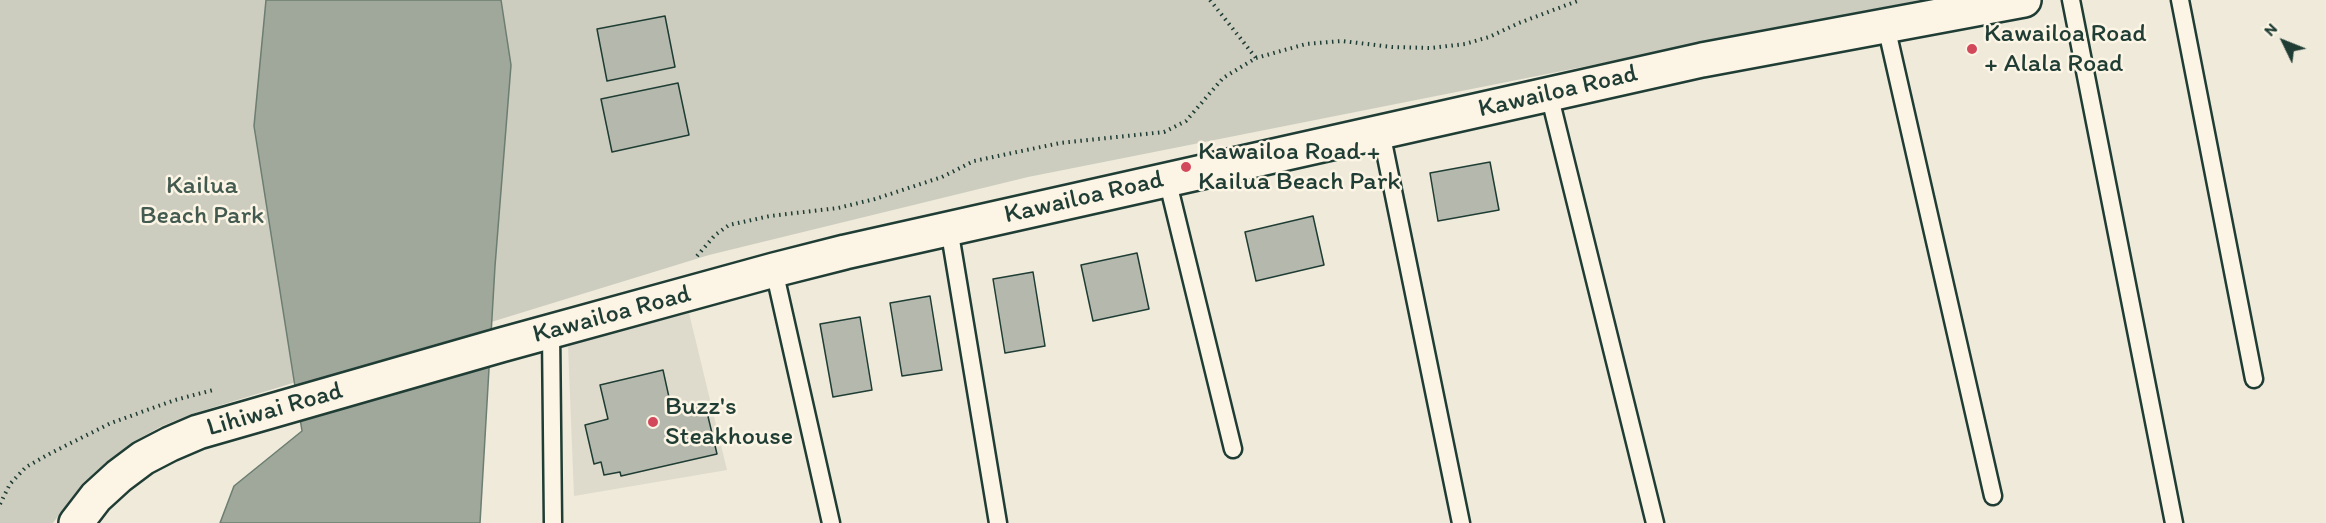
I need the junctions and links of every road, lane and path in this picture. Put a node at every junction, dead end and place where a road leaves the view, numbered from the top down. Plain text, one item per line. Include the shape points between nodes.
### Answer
1 (1210, 0) edge
2 (1580, 0) edge
3 (2024, 0) edge
4 (2071, 0) edge
5 (2180, 0) edge
6 (1886, 26) junction
7 (1256, 58) junction
8 (1549, 94) junction
9 (1381, 132) junction
10 (1167, 179) junction
11 (949, 228) junction
12 (688, 263) dead end
13 (774, 270) junction
14 (552, 332) junction
15 (501, 345) joint
16 (2254, 379) dead end
17 (175, 400) dead end
18 (1233, 449) dead end
19 (1993, 496) dead end
20 (0, 504) edge
21 (76, 523) edge
22 (553, 523) edge
23 (831, 523) edge
24 (998, 523) edge
25 (1461, 523) edge
26 (1655, 523) edge
27 (2174, 523) edge

1 - 7 path
2 - 7 path via 1465,44 1431,48 1342,41 1306,44
3 - 6 street, Kawailoa Road
4 - 27 lane
5 - 16 lane
6 - 8 street, Kawailoa Road via 1702,60
6 - 19 lane
7 - 12 path via 1223,78 1186,121 1164,132 1049,145 974,161 942,177 875,199 729,225
8 - 9 street, Kawailoa Road
8 - 26 lane
9 - 10 street, Kawailoa Road
9 - 25 lane
10 - 11 street, Kawailoa Road
10 - 18 lane
11 - 13 street, Kawailoa Road
11 - 24 lane
13 - 14 street, Kawailoa Road
13 - 23 lane
14 - 15 street, Kawailoa Road
14 - 22 lane
15 - 21 street, Lihiwai Road via 198,432 143,458 96,497
17 - 20 path via 111,423 26,467 10,484

